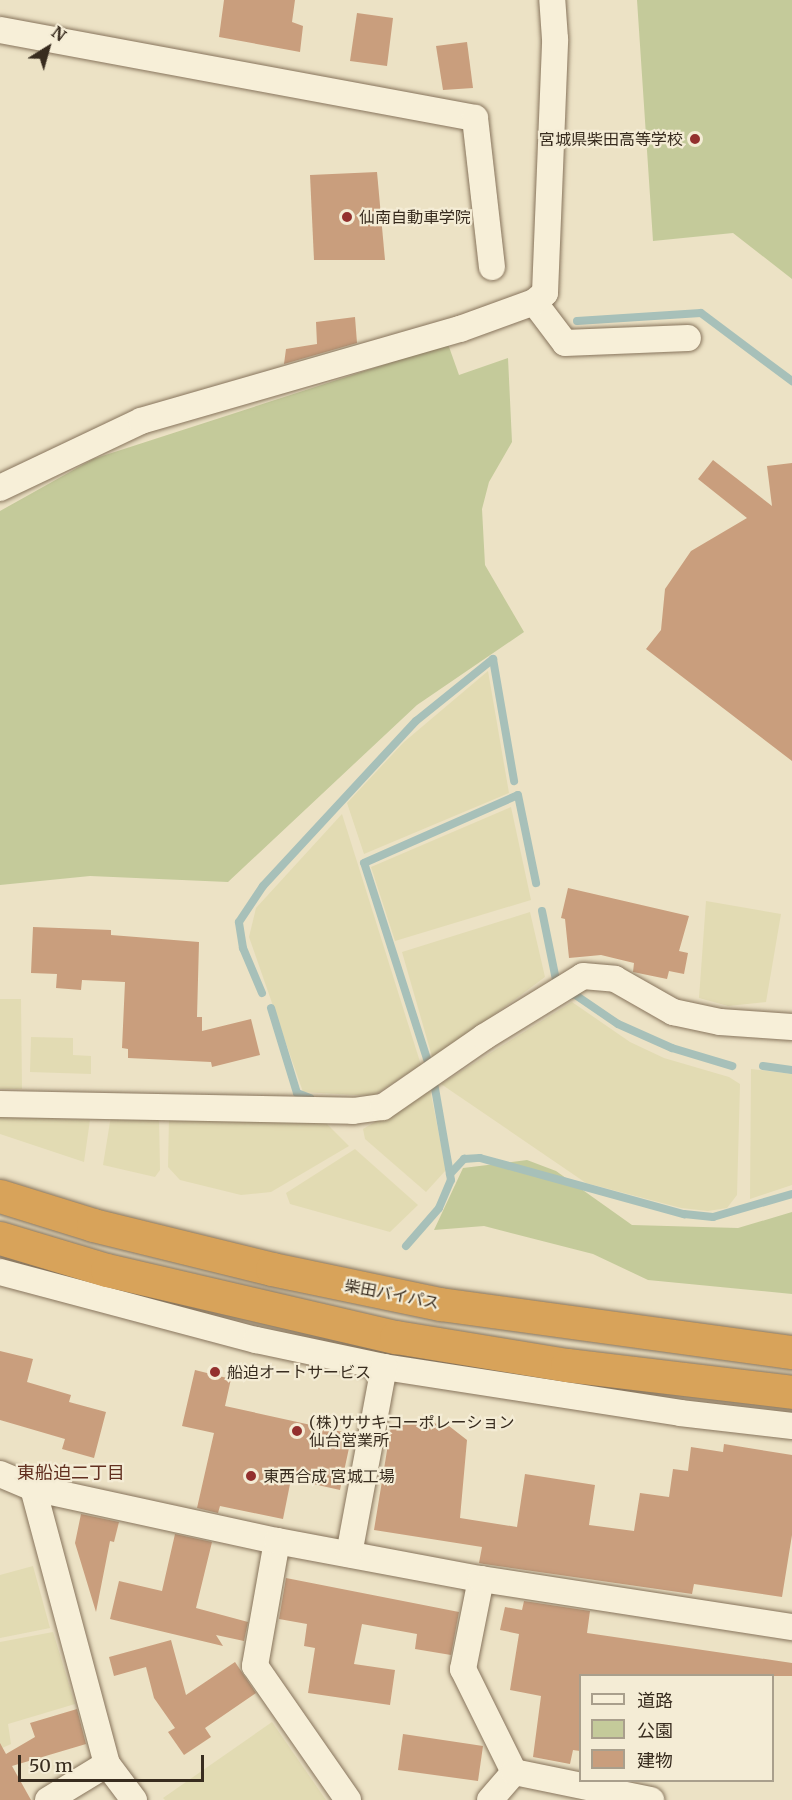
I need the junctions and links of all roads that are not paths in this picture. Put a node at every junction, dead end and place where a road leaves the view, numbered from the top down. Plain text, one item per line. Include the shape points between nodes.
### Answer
1 (552, 0) edge
2 (0, 30) edge
3 (492, 267) dead end
4 (534, 302) junction
5 (688, 338) dead end
6 (0, 488) edge
7 (792, 1027) edge
8 (0, 1104) edge
9 (0, 1196) edge
10 (0, 1238) edge
11 (107, 1270) junction
12 (0, 1272) edge
13 (98, 1301) junction
14 (792, 1352) edge
15 (384, 1367) junction
16 (792, 1392) edge
17 (792, 1426) edge
18 (0, 1474) edge
19 (33, 1488) junction
20 (277, 1541) junction
21 (349, 1554) junction
22 (481, 1579) junction
23 (792, 1627) edge
24 (107, 1764) junction
25 (514, 1772) junction
26 (48, 1800) edge
27 (134, 1800) edge
28 (348, 1800) edge
29 (490, 1800) edge
30 (651, 1800) edge

1 - 4 street via 555,39 549,232 545,293
2 - 3 street via 474,118
4 - 5 street via 565,343
4 - 6 street via 460,329 141,421
7 - 8 street via 720,1022 673,1012 615,979 583,976 502,1025 383,1107 353,1111
9 - 14 highway, 柴田バイパス via 93,1225 272,1269 440,1304
10 - 11 highway
11 - 13 street
11 - 16 highway via 396,1337 567,1365
12 - 13 street
13 - 15 street via 256,1341
15 - 17 street via 680,1413
15 - 21 street
18 - 19 street
19 - 20 street
19 - 24 street
20 - 21 street
20 - 28 street via 255,1666
21 - 22 street
22 - 23 street
22 - 25 street via 463,1669
24 - 26 street
24 - 27 street
25 - 29 street
25 - 30 street

